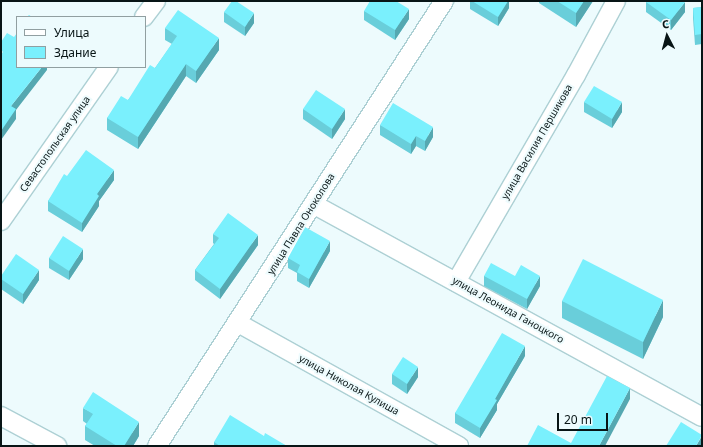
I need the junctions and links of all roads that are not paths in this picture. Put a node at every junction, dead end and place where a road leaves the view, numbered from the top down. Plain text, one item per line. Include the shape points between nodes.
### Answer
1 (156, 1) edge
2 (444, 1) edge
3 (616, 1) edge
4 (145, 16) edge
5 (108, 68) edge
6 (313, 204) junction
7 (1, 221) edge
8 (456, 282) junction
9 (238, 323) junction
10 (1, 416) edge
11 (702, 418) edge
12 (164, 444) edge
13 (57, 446) edge
14 (459, 446) edge

1 - 4 street
2 - 6 street, улица Павла Оноколова
3 - 8 street, улица Василия Першикова
5 - 7 street, Севастопольская улица
6 - 8 street, улица Леонида Ганоцкого
6 - 9 street, улица Павла Оноколова
8 - 11 street, улица Леонида Ганоцкого
9 - 12 street, улица Павла Оноколова
9 - 14 street, улица Николая Кулиша
10 - 13 street

